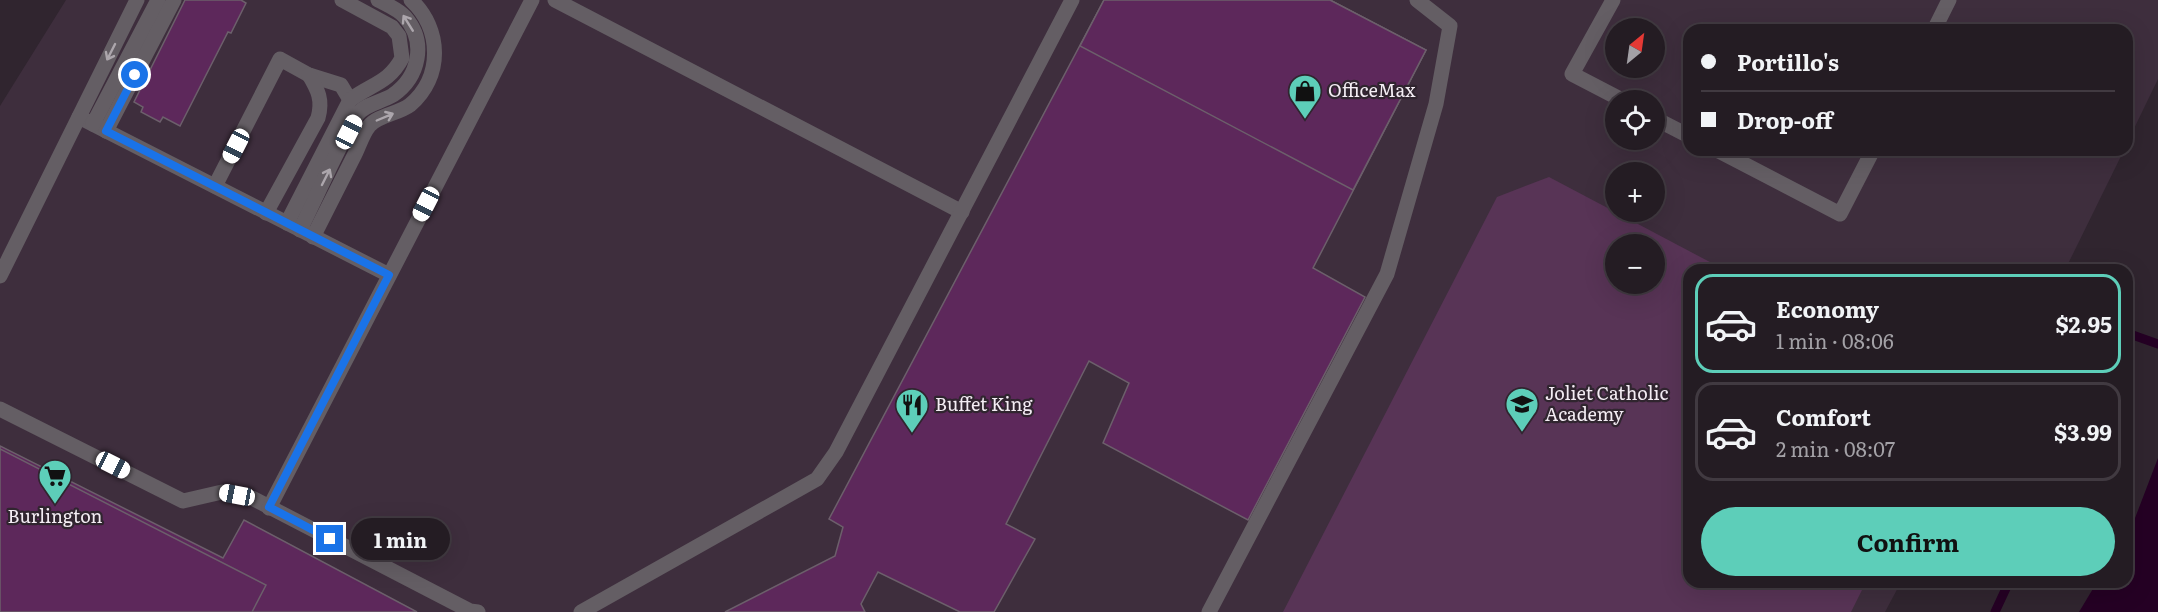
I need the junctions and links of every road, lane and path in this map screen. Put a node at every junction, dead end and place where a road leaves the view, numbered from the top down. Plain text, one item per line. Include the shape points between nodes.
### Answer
1 (137, 0) edge
2 (158, 0) edge
3 (174, 0) edge
4 (342, 0) edge
5 (378, 0) edge
6 (411, 0) edge
7 (532, 0) edge
8 (555, 0) edge
9 (1072, 0) edge
10 (1417, 0) edge
11 (1613, 0) edge
12 (1949, 0) edge
13 (1937, 24) edge
14 (309, 75) junction
15 (1605, 91) edge
16 (350, 100) junction
17 (79, 117) junction
18 (1665, 123) edge
19 (99, 128) junction
20 (1683, 132) edge
21 (1729, 156) edge
22 (1869, 156) edge
23 (215, 186) junction
24 (962, 212) junction
25 (266, 213) junction
26 (300, 230) junction
27 (389, 275) junction
28 (0, 276) edge
29 (0, 409) edge
30 (269, 507) junction
31 (478, 612) edge
32 (581, 612) edge
33 (1209, 612) edge

1 -> 17 lane
2 - 19 lane
3 - 19 lane
4 - 16 lane via 392,27 401,45 402,58 390,77
26 -> 5 lane via 359,112 396,93 415,71 418,47 410,24 404,15
26 -> 6 lane via 369,125 409,105 429,81 434,69 434,38 423,12
7 - 27 lane
8 - 24 lane
9 - 24 lane
10 - 33 lane via 1450,26 1436,104 1387,274
11 - 15 lane via 1572,74
12 - 13 lane
14 - 16 lane via 341,85
14 - 23 lane via 280,60
14 - 25 lane via 322,105 318,118
16 - 26 lane
17 - 19 lane
17 - 28 lane
18 - 20 lane
19 - 23 lane
21 - 22 lane via 1840,214
23 - 25 lane
24 - 32 lane via 836,452 817,479
25 - 26 lane
26 - 27 lane
27 - 30 lane
29 - 30 lane via 183,501 222,492 252,498
30 - 31 lane

